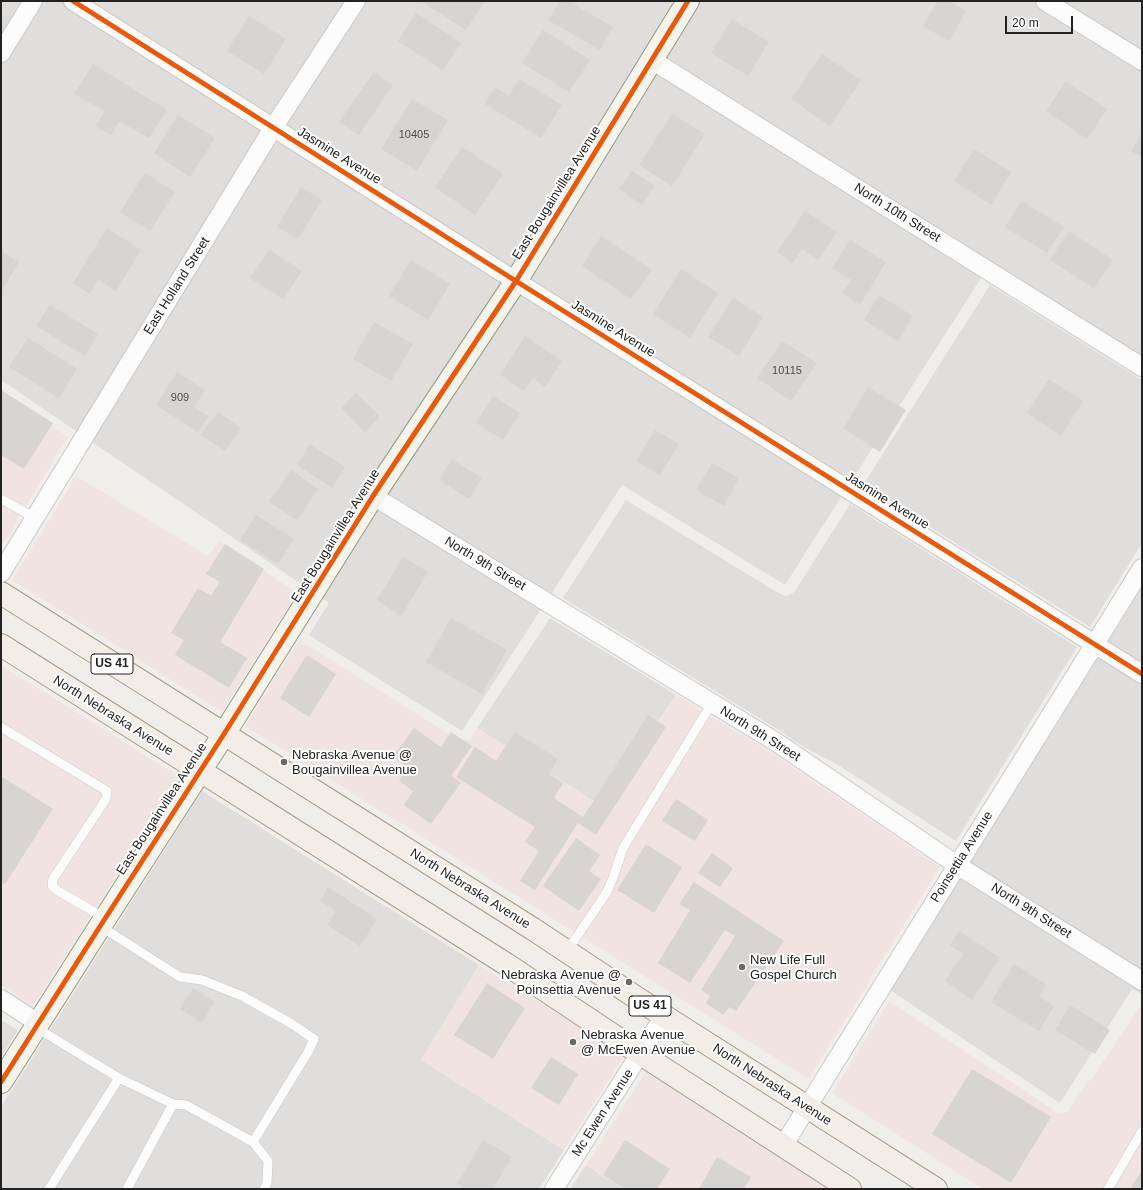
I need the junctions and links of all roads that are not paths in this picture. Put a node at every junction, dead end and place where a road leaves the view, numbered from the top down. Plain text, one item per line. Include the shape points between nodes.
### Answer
1 (33, 1) edge
2 (74, 1) edge
3 (356, 1) edge
4 (688, 1) edge
5 (1045, 1) edge
6 (1, 53) edge
7 (652, 60) junction
8 (1142, 61) edge
9 (273, 128) junction
10 (516, 281) junction
11 (1142, 367) edge
12 (373, 496) junction
13 (1, 499) edge
14 (35, 518) junction
15 (1142, 568) edge
16 (1, 573) edge
17 (1, 594) edge
18 (1095, 644) junction
19 (1, 645) edge
20 (1142, 674) edge
21 (712, 703) junction
22 (1, 727) edge
23 (224, 734) junction
24 (199, 771) junction
25 (957, 865) junction
26 (102, 922) junction
27 (567, 951) junction
28 (1142, 981) edge
29 (1, 999) edge
30 (664, 1016) junction
31 (36, 1025) junction
32 (641, 1054) junction
33 (119, 1078) junction
34 (1, 1082) edge
35 (173, 1104) junction
36 (807, 1107) junction
37 (1142, 1131) edge
38 (253, 1142) junction
39 (783, 1146) junction
40 (49, 1189) edge
41 (127, 1189) edge
42 (264, 1189) edge
43 (554, 1189) edge
44 (850, 1189) edge
45 (936, 1189) edge
46 (1108, 1189) edge

1 - 6 street
2 - 9 street, Jasmine Avenue
3 - 9 street, East Holland Street
4 - 7 street, East Bougainvillea Avenue
5 - 8 street
7 - 10 street, East Bougainvillea Avenue
7 - 11 street, North 10th Street
9 - 10 street, Jasmine Avenue
9 - 14 street, East Holland Street
10 - 12 street, East Bougainvillea Avenue
10 - 18 street, Jasmine Avenue
12 - 21 street, North 9th Street
12 - 23 street, East Bougainvillea Avenue
13 - 14 lane
14 - 16 street, East Holland Street
15 - 18 street, Poinsettia Avenue
17 - 23 main road, North Nebraska Avenue / US 41
18 - 20 street, Jasmine Avenue
18 - 25 street, Poinsettia Avenue
19 - 24 main road, North Nebraska Avenue
21 - 25 street, North 9th Street via 776,742
21 - 27 lane via 623,848 607,892
22 - 26 lane via 108,791 106,799 53,879 52,886
23 - 24 street, East Bougainvillea Avenue
23 - 27 main road, North Nebraska Avenue / US 41
24 - 26 street, East Bougainvillea Avenue
24 - 32 main road, North Nebraska Avenue via 500,960
25 - 28 street, North 9th Street
25 - 36 street, Poinsettia Avenue
26 - 31 street, East Bougainvillea Avenue
26 - 38 lane via 180,977 202,980 242,996 292,1024 314,1040
27 - 30 main road, North Nebraska Avenue / US 41
29 - 31 street
30 - 32 street, Mc Ewen Avenue
30 - 36 main road, North Nebraska Avenue / US 41
31 - 33 lane
31 - 34 street, East Bougainvillea Avenue
32 - 39 main road, North Nebraska Avenue
32 - 43 street, Mc Ewen Avenue
33 - 35 lane
33 - 40 lane
35 - 38 lane via 186,1105
35 - 41 lane
36 - 39 street, Poinsettia Avenue
36 - 45 main road, North Nebraska Avenue / US 41
37 - 46 lane
38 - 42 lane via 268,1161 267,1183
39 - 44 main road, North Nebraska Avenue

